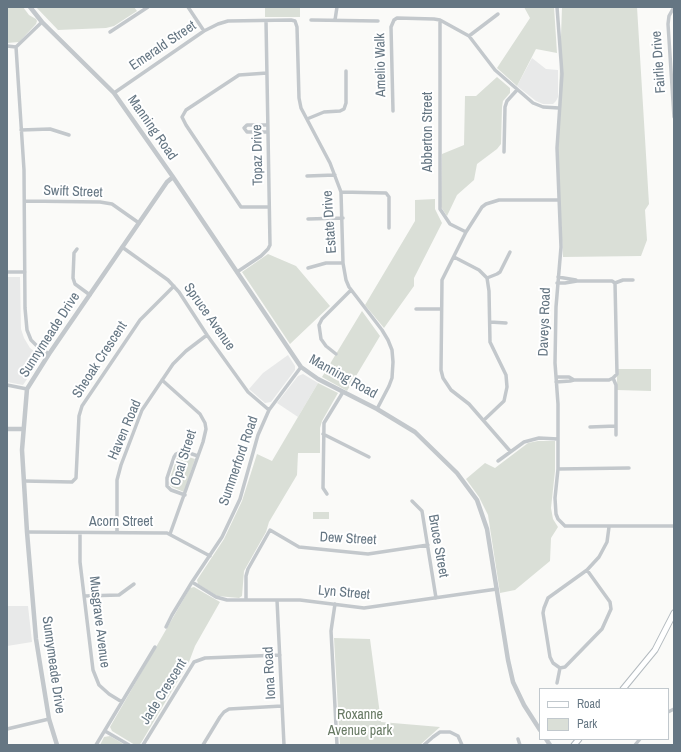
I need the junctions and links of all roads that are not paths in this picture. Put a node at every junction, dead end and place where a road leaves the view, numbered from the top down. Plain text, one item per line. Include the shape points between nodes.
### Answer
1 (30, 7) edge
2 (138, 7) edge
3 (148, 7) edge
4 (188, 7) edge
5 (337, 7) edge
6 (557, 7) edge
7 (674, 7) edge
8 (141, 12) junction
9 (498, 14) dead end
10 (266, 20) junction
11 (311, 20) dead end
12 (335, 20) junction
13 (440, 20) junction
14 (378, 21) dead end
15 (42, 22) junction
16 (297, 24) joint
17 (204, 31) junction
18 (110, 32) dead end
19 (469, 36) junction
20 (7, 46) edge
21 (16, 47) junction
22 (672, 63) edge
23 (346, 71) dead end
24 (267, 73) junction
25 (517, 90) junction
26 (114, 93) junction
27 (559, 108) junction
28 (392, 111) dead end
29 (674, 117) edge
30 (307, 119) junction
31 (268, 125) junction
32 (21, 130) junction
33 (268, 132) junction
34 (69, 135) dead end
35 (504, 152) dead end
36 (335, 175) junction
37 (307, 176) dead end
38 (172, 177) junction
39 (341, 192) junction
40 (559, 200) junction
41 (25, 201) junction
42 (269, 207) junction
43 (308, 218) dead end
44 (343, 218) junction
45 (139, 224) junction
46 (389, 228) dead end
47 (466, 232) junction
48 (122, 247) junction
49 (77, 249) dead end
50 (510, 252) dead end
51 (454, 257) junction
52 (343, 263) junction
53 (308, 268) dead end
54 (7, 272) edge
55 (25, 272) junction
56 (237, 272) junction
57 (487, 278) junction
58 (558, 278) junction
59 (633, 280) dead end
60 (577, 281) junction
61 (557, 283) junction
62 (615, 283) junction
63 (174, 286) junction
64 (351, 290) junction
65 (90, 295) junction
66 (416, 309) dead end
67 (441, 309) junction
68 (490, 322) junction
69 (506, 323) dead end
70 (207, 335) junction
71 (49, 354) junction
72 (336, 354) dead end
73 (301, 367) junction
74 (556, 377) junction
75 (613, 378) junction
76 (162, 380) junction
77 (574, 380) junction
78 (556, 382) junction
79 (7, 386) edge
80 (27, 389) junction
81 (342, 392) junction
82 (377, 409) junction
83 (269, 410) junction
84 (484, 420) junction
85 (616, 426) junction
86 (590, 427) dead end
87 (7, 429) edge
88 (24, 429) junction
89 (323, 434) junction
90 (616, 435) dead end
91 (558, 439) junction
92 (510, 452) junction
93 (198, 456) junction
94 (369, 457) dead end
95 (498, 461) dead end
96 (628, 468) dead end
97 (558, 469) junction
98 (24, 481) junction
99 (327, 494) dead end
100 (185, 495) junction
101 (412, 501) dead end
102 (609, 526) junction
103 (674, 526) edge
104 (27, 532) junction
105 (117, 532) junction
106 (80, 533) junction
107 (170, 534) junction
108 (428, 545) junction
109 (210, 556) junction
110 (587, 570) junction
111 (192, 582) junction
112 (134, 584) dead end
113 (497, 589) junction
114 (84, 596) junction
115 (436, 598) junction
116 (246, 600) junction
117 (277, 600) junction
118 (335, 604) junction
119 (674, 614) edge
120 (672, 625) edge
121 (166, 627) dead end
122 (155, 647) dead end
123 (280, 655) junction
124 (560, 668) junction
125 (558, 683) dead end
126 (624, 688) edge
127 (122, 702) junction
128 (282, 706) junction
129 (50, 719) junction
130 (539, 728) edge
131 (7, 729) edge
132 (105, 731) junction
133 (518, 739) dead end
134 (56, 745) edge
135 (96, 745) edge
136 (129, 745) edge
137 (143, 745) edge
138 (203, 745) edge
139 (284, 745) edge
140 (337, 745) edge
141 (424, 745) edge
142 (462, 745) edge
143 (520, 745) edge

1 - 15 street, Manning Road
2 - 8 street
3 - 8 street
4 - 17 street
5 - 12 street
6 - 27 street, Daveys Road via 562,74
7 - 22 street, Fairlie Drive via 668,24
8 - 18 street
9 - 19 street
10 - 16 street, Emerald Street via 291,20
10 - 17 street, Emerald Street via 228,21
10 - 24 street, Topaz Drive
11 - 12 street
12 - 14 street
13 - 19 street
13 - 28 street, Amelio Walk via 394,20 391,27
13 - 47 street, Abberton Street via 440,209 450,224
15 - 21 street
15 - 26 street, Manning Road
16 - 30 street, Estate Drive via 299,98
17 - 26 street, Emerald Street
19 - 25 street via 495,70
20 - 21 street
21 - 32 street
22 - 29 street, Fairlie Drive
23 - 30 street via 344,109 324,112
24 - 31 street, Topaz Drive
24 - 42 street via 239,75 186,110 182,117 241,206
25 - 27 street via 537,106
25 - 35 street via 504,107
26 - 38 street, Manning Road
27 - 40 street, Daveys Road
30 - 36 street, Estate Drive
31 - 33 street, Topaz Drive
31 - 33 street via 247,125 244,128 247,132
32 - 34 street via 50,129
32 - 41 street
33 - 42 street, Topaz Drive
36 - 37 street
36 - 39 street, Estate Drive
38 - 45 street, Sunnymeade Drive
38 - 56 street, Manning Road
39 - 44 street, Estate Drive
39 - 46 street via 386,192 389,197
40 - 47 street via 494,201 482,207
40 - 58 street, Daveys Road via 561,247
41 - 45 street, Swift Street via 112,204
41 - 55 street
42 - 56 street, Topaz Drive via 270,245 261,256
43 - 44 street
44 - 52 street, Estate Drive
45 - 48 street, Sunnymeade Drive
47 - 51 street
48 - 63 street, Spruce Avenue
48 - 65 street, Sunnymeade Drive
49 - 65 street via 74,253 73,278 75,284
50 - 57 street via 500,272
51 - 57 street via 479,270
51 - 67 street via 442,280
52 - 53 street via 326,263
52 - 64 street, Estate Drive
54 - 55 street
55 - 71 street via 27,330 31,340
56 - 73 street, Manning Road
57 - 68 street
58 - 60 street
58 - 61 street, Daveys Road
59 - 62 street
60 - 61 street
60 - 62 street
61 - 74 street, Daveys Road
62 - 75 street via 617,374
63 - 70 street, Spruce Avenue
63 - 98 street, Sheoak Crescent via 140,320 82,406 76,478 72,482
64 - 72 street via 319,325 320,339
64 - 82 street, Estate Drive via 382,330 392,350 392,378
65 - 71 street, Sunnymeade Drive
66 - 67 street
67 - 84 street via 443,378 451,390
68 - 69 street
68 - 84 street via 490,342 506,375 507,387 504,401
70 - 76 street, Haven Road via 173,364
70 - 83 street, Spruce Avenue via 248,392
71 - 80 street, Sunnymeade Drive
73 - 81 street, Manning Road
73 - 83 street, Summerford Road
74 - 77 street via 569,377
74 - 78 street, Daveys Road
75 - 77 street
75 - 85 street via 616,385
76 - 93 street, Opal Street via 203,418 206,429
76 - 105 street, Haven Road via 142,410 121,465 117,480
77 - 78 street
78 - 91 street, Daveys Road
79 - 80 street
80 - 88 street, Sunnymeade Drive
81 - 82 street, Manning Road
81 - 89 street via 324,423
82 - 113 street, Manning Road via 415,432 457,473 477,500 487,529
83 - 109 street, Summerford Road via 258,435 240,499
84 - 92 street
85 - 86 street
85 - 90 street
87 - 88 street
88 - 98 street, Sunnymeade Drive
89 - 94 street
89 - 99 street via 323,488
91 - 92 street via 530,440
91 - 97 street, Daveys Road
92 - 95 street
93 - 100 street, Opal Street
93 - 100 street via 183,452 174,457 167,486
96 - 97 street
97 - 102 street, Daveys Road via 555,498 558,519 565,526
98 - 104 street, Sunnymeade Drive
100 - 107 street, Opal Street
101 - 108 street, Bruce Street via 422,511
102 - 103 street, Daveys Road
102 - 110 street via 607,542 599,557
104 - 106 street, Acorn Street
104 - 129 street, Sunnymeade Drive via 36,639
105 - 106 street, Acorn Street
105 - 107 street, Acorn Street
106 - 114 street, Musgrave Avenue
107 - 109 street, Acorn Street
108 - 115 street, Bruce Street
108 - 116 street, Dew Street via 368,554 299,546 270,530 248,569
109 - 111 street, Summerford Road
110 - 124 street via 548,598 544,608 550,657
110 - 124 street via 610,602 611,609 602,629 565,667
111 - 116 street, Lyn Street via 216,597
111 - 121 street, Summerford Road
112 - 114 street via 118,595
113 - 115 street, Lyn Street
113 - 130 street, Manning Road via 514,682 524,705
114 - 127 street, Musgrave Avenue via 92,670 99,685
115 - 118 street, Lyn Street via 364,608
116 - 117 street, Lyn Street
117 - 118 street, Lyn Street
117 - 123 street, Iona Road
118 - 140 street via 331,631
119 - 120 main road
120 - 126 main road
122 - 127 street
123 - 128 street, Iona Road
123 - 137 street, Jade Crescent via 205,658 194,662
124 - 125 street
127 - 132 street
128 - 138 street via 224,712
128 - 139 street, Iona Road
129 - 131 street
129 - 134 street, Sunnymeade Drive
132 - 135 street
132 - 136 street
133 - 143 street
141 - 142 street via 440,732 450,732 458,736

